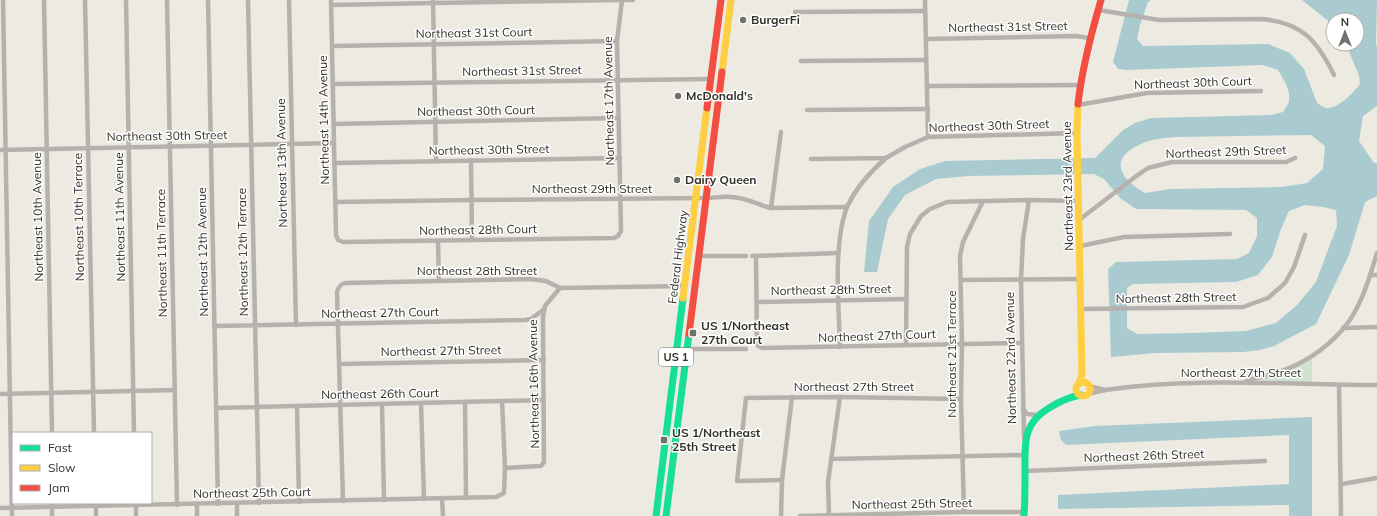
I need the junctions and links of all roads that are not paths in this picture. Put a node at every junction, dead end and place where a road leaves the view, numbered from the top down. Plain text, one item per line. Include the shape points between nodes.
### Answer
1 (3, 0) edge
2 (44, 0) edge
3 (85, 0) edge
4 (126, 0) edge
5 (167, 0) edge
6 (208, 0) edge
7 (248, 0) edge
8 (289, 0) edge
9 (622, 0) edge
10 (634, 0) edge
11 (721, 0) edge
12 (731, 0) edge
13 (925, 0) edge
14 (1101, 0) edge
15 (434, 1) edge
16 (331, 3) edge
17 (1099, 10) junction
18 (925, 11) junction
19 (795, 12) dead end
20 (1090, 38) junction
21 (926, 39) junction
22 (617, 41) junction
23 (434, 44) junction
24 (332, 46) junction
25 (714, 54) junction
26 (926, 60) junction
27 (801, 61) dead end
28 (1334, 75) dead end
29 (722, 77) junction
30 (711, 79) junction
31 (617, 80) junction
32 (435, 82) junction
33 (333, 84) junction
34 (1080, 85) junction
35 (927, 86) junction
36 (1261, 90) dead end
37 (718, 104) junction
38 (1078, 105) junction
39 (928, 109) junction
40 (807, 110) dead end
41 (618, 118) junction
42 (436, 121) junction
43 (334, 124) junction
44 (781, 132) dead end
45 (1077, 133) junction
46 (928, 137) junction
47 (334, 143) junction
48 (251, 144) junction
49 (292, 144) junction
50 (211, 145) junction
51 (170, 146) junction
52 (129, 147) junction
53 (88, 148) junction
54 (47, 149) junction
55 (0, 150) edge
56 (6, 150) junction
57 (620, 158) junction
58 (886, 158) junction
59 (1295, 158) dead end
60 (811, 159) dead end
61 (471, 160) junction
62 (436, 161) junction
63 (335, 163) junction
64 (620, 198) junction
65 (696, 198) junction
66 (706, 198) junction
67 (471, 200) junction
68 (1029, 200) junction
69 (984, 201) junction
70 (1079, 201) junction
71 (335, 202) junction
72 (847, 207) junction
73 (771, 208) junction
74 (1079, 220) junction
75 (1230, 234) dead end
76 (1305, 235) dead end
77 (618, 236) joint
78 (338, 240) joint
79 (438, 240) junction
80 (472, 240) junction
81 (1080, 246) junction
82 (838, 253) junction
83 (1377, 253) edge
84 (699, 256) junction
85 (751, 256) junction
86 (1370, 275) junction
87 (1377, 275) edge
88 (1080, 279) junction
89 (961, 280) junction
90 (1021, 280) junction
91 (439, 281) junction
92 (685, 286) junction
93 (560, 288) junction
94 (906, 299) junction
95 (839, 300) junction
96 (757, 302) junction
97 (693, 305) junction
98 (1081, 309) junction
99 (543, 310) junction
100 (337, 324) junction
101 (255, 325) junction
102 (296, 325) junction
103 (214, 326) junction
104 (1377, 327) edge
105 (1344, 328) junction
106 (1022, 343) junction
107 (962, 344) junction
108 (906, 345) junction
109 (840, 347) junction
110 (677, 349) junction
111 (687, 349) junction
112 (746, 349) dead end
113 (544, 360) junction
114 (675, 363) junction
115 (685, 363) junction
116 (340, 364) junction
117 (1082, 374) junction
118 (683, 380) junction
119 (1231, 383) junction
120 (1088, 385) junction
121 (1339, 385) junction
122 (1377, 385) edge
123 (1078, 386) junction
124 (175, 390) junction
125 (1105, 390) junction
126 (134, 391) junction
127 (93, 392) junction
128 (51, 393) junction
129 (0, 394) edge
130 (9, 394) junction
131 (1084, 395) junction
132 (792, 397) junction
133 (1069, 397) junction
134 (840, 398) junction
135 (961, 399) junction
136 (544, 400) junction
137 (502, 401) junction
138 (465, 402) junction
139 (421, 403) junction
140 (382, 404) junction
141 (341, 405) junction
142 (297, 406) junction
143 (256, 407) junction
144 (216, 408) junction
145 (1023, 409) junction
146 (1038, 415) junction
147 (52, 432) edge
148 (94, 432) edge
149 (134, 432) edge
150 (1024, 443) junction
151 (1024, 455) junction
152 (963, 457) junction
153 (831, 459) junction
154 (1264, 461) dead end
155 (505, 468) junction
156 (1025, 471) junction
157 (1377, 478) edge
158 (782, 480) junction
159 (1342, 484) junction
160 (658, 497) junction
161 (442, 498) junction
162 (466, 498) junction
163 (424, 499) junction
164 (384, 500) junction
165 (343, 501) junction
166 (299, 502) junction
167 (259, 503) junction
168 (136, 504) edge
169 (218, 504) junction
170 (237, 504) junction
171 (52, 505) edge
172 (96, 505) edge
173 (177, 505) junction
174 (197, 505) junction
175 (0, 508) edge
176 (12, 508) junction
177 (967, 513) edge
178 (1024, 514) edge
179 (880, 515) edge
180 (933, 515) edge
181 (12, 516) edge
182 (52, 516) edge
183 (96, 516) edge
184 (136, 516) edge
185 (197, 516) edge
186 (237, 516) edge
187 (443, 516) edge
188 (656, 516) edge
189 (665, 516) edge
190 (781, 516) edge
191 (800, 516) edge
192 (826, 516) edge
193 (1341, 516) edge

1 - 56 street
2 - 54 street, Northeast 10th Avenue
3 - 53 street, Northeast 10th Terrace
4 - 52 street, Northeast 11th Avenue
5 - 51 street, Northeast 11th Terrace
6 - 50 street, Northeast 12th Avenue
7 - 48 street, Northeast 12th Terrace
8 - 49 street, Northeast 13th Avenue
9 - 10 street
9 - 15 street
9 - 22 street, Northeast 17th Avenue
11 - 25 main road, Federal Highway / US 1
12 - 29 main road, Federal Highway / US 1
13 - 18 street
14 - 17 main road, Northeast 23rd Avenue
15 - 16 street
15 - 23 street
16 - 24 street, Northeast 14th Avenue
17 - 20 main road, Northeast 23rd Avenue
17 - 28 street via 1173,21 1278,21 1290,25 1312,40 1324,54
18 - 19 street
18 - 21 street
20 - 21 street, Northeast 31st Street via 1075,36
20 - 34 main road, Northeast 23rd Avenue
21 - 26 street
22 - 23 street, Northeast 31st Court
22 - 31 street, Northeast 17th Avenue
23 - 24 street, Northeast 31st Court
23 - 32 street
24 - 33 street, Northeast 14th Avenue
25 - 29 main road via 717,69
25 - 30 main road, Federal Highway / US 1
26 - 27 street
26 - 35 street
29 - 37 main road, Federal Highway / US 1
30 - 31 street, Northeast 31st Street
30 - 37 main road
30 - 65 main road, Federal Highway / US 1
31 - 32 street, Northeast 31st Street
31 - 41 street, Northeast 17th Avenue
32 - 33 street, Northeast 31st Street
32 - 42 street
33 - 43 street, Northeast 14th Avenue
34 - 35 street
34 - 38 main road, Northeast 23rd Avenue
35 - 39 street
36 - 38 street, Northeast 30th Court via 1147,93
37 - 66 main road, Federal Highway / US 1
38 - 45 main road, Northeast 23rd Avenue
39 - 40 street
39 - 46 street
41 - 42 street, Northeast 30th Court
41 - 57 street, Northeast 17th Avenue
42 - 43 street, Northeast 30th Court
42 - 62 street
43 - 47 street, Northeast 14th Avenue
44 - 73 street
45 - 46 street, Northeast 30th Street
45 - 70 main road, Northeast 23rd Avenue
46 - 58 street, Northeast 30th Street
47 - 49 street, Northeast 30th Street
47 - 63 street, Northeast 14th Avenue
48 - 49 street, Northeast 30th Street
48 - 50 street, Northeast 30th Street
48 - 101 street, Northeast 12th Terrace
49 - 102 street, Northeast 13th Avenue
50 - 51 street, Northeast 30th Street
50 - 103 street, Northeast 12th Avenue
51 - 52 street, Northeast 30th Street
51 - 124 street, Northeast 11th Terrace
52 - 53 street, Northeast 30th Street
52 - 126 street, Northeast 11th Avenue
53 - 54 street, Northeast 30th Street
53 - 127 street, Northeast 10th Terrace
54 - 56 street, Northeast 30th Street
54 - 128 street, Northeast 10th Avenue
55 - 56 street, Northeast 30th Street
56 - 130 street
57 - 61 street, Northeast 30th Street
57 - 64 street, Northeast 17th Avenue
58 - 60 street, Northeast 30th Street
58 - 72 street via 868,174
59 - 74 street, Northeast 29th Street via 1286,162 1172,162 1148,168
61 - 62 street, Northeast 30th Street
61 - 67 street
62 - 63 street, Northeast 30th Street
63 - 71 street, Northeast 14th Avenue
64 - 65 street, Northeast 29th Street
64 - 67 street, Northeast 29th Street
64 - 77 street, Northeast 17th Avenue via 621,231
65 - 66 street, Northeast 29th Street
65 - 92 main road, Federal Highway / US 1
66 - 73 street, Northeast 29th Street via 732,197
66 - 84 main road, Federal Highway / US 1
67 - 71 street, Northeast 29th Street
67 - 80 street
68 - 69 street
68 - 70 street
68 - 90 street, Northeast 22nd Avenue via 1023,239
69 - 89 street, Northeast 21st Terrace via 963,242 960,256
69 - 94 street via 948,202 930,209 921,216 910,234 907,247
70 - 74 main road, Northeast 23rd Avenue
71 - 78 street, Northeast 14th Avenue
72 - 73 street, Northeast 29th Street
72 - 82 street
74 - 81 main road, Northeast 23rd Avenue
75 - 81 street via 1135,236
76 - 98 street, Northeast 28th Street via 1294,267 1285,283 1268,298 1243,307
77 - 80 street, Northeast 28th Court
78 - 79 street, Northeast 28th Court
79 - 80 street, Northeast 28th Court
79 - 91 street
81 - 88 main road, Northeast 23rd Avenue
82 - 85 street
82 - 95 street
83 - 86 street
84 - 85 street
84 - 97 main road, Federal Highway / US 1
85 - 96 street
86 - 87 street
86 - 105 street via 1360,300
88 - 90 street
88 - 98 main road, Northeast 23rd Avenue
89 - 90 street
89 - 107 street, Northeast 21st Terrace
90 - 106 street, Northeast 22nd Avenue
91 - 93 street, Northeast 28th Street via 529,278 546,281
91 - 100 street, Northeast 28th Street via 345,283 337,292
92 - 93 street, Northeast 28th Street
92 - 97 main road
92 - 110 main road, Federal Highway / US 1
93 - 99 street, Northeast 16th Avenue
94 - 95 street, Northeast 28th Street
94 - 108 street
95 - 96 street, Northeast 28th Street
95 - 109 street
96 - 109 street, Northeast 27th Court via 758,346
97 - 111 main road, Federal Highway / US 1
98 - 117 main road, Northeast 23rd Avenue
99 - 100 street, Northeast 27th Court via 531,319 525,320
99 - 113 street, Northeast 16th Avenue
100 - 102 street, Northeast 27th Court
100 - 116 street
101 - 102 street, Northeast 27th Court
101 - 103 street, Northeast 27th Court
101 - 143 street, Northeast 12th Terrace
103 - 144 street, Northeast 12th Avenue
104 - 105 street
105 - 119 street via 1325,346 1299,364 1275,374
106 - 107 street, Northeast 27th Court
106 - 145 street, Northeast 22nd Avenue
107 - 108 street, Northeast 27th Court
107 - 135 street, Northeast 21st Terrace
108 - 109 street, Northeast 27th Court
110 - 114 main road, Federal Highway / US 1
110 - 115 main road via 679,357
111 - 112 street
111 - 115 main road, Federal Highway / US 1
113 - 116 street, Northeast 27th Street
113 - 136 street, Northeast 16th Avenue
114 - 118 main road
114 - 160 main road, Federal Highway / US 1
115 - 118 main road, Federal Highway / US 1
116 - 141 street
117 - 120 main road, Northeast 23rd Avenue
117 - 123 main road, Northeast 23rd Avenue
118 - 189 main road, Federal Highway / US 1
119 - 121 street, Northeast 27th Street
119 - 125 street, Northeast 27th Street via 1150,384
120 - 123 main road via 1083,382
120 - 125 street, Northeast 27th Street
120 - 131 main road via 1089,391
121 - 122 street, Northeast 27th Street
121 - 159 street
123 - 131 main road via 1077,392
123 - 133 main road, Northeast 27th Street
124 - 126 street
124 - 173 street, Northeast 11th Terrace
125 - 131 street, Northeast 27th Street
126 - 127 street
126 - 149 street, Northeast 11th Avenue
127 - 128 street
127 - 148 street, Northeast 10th Terrace
128 - 130 street
128 - 147 street, Northeast 10th Avenue
129 - 130 street
130 - 176 street
131 - 133 main road, Northeast 27th Street
132 - 134 street, Northeast 27th Street
132 - 158 street
132 - 158 street, Northeast 27th Street via 746,398 737,481
133 - 146 main road, Northeast 27th Street
134 - 135 street, Northeast 27th Street
134 - 153 street
135 - 152 street, Northeast 21st Terrace
136 - 137 street, Northeast 26th Court
136 - 155 street, Northeast 16th Avenue via 544,462 541,466
137 - 138 street, Northeast 26th Court
137 - 155 street
138 - 139 street, Northeast 26th Court
138 - 162 street
139 - 140 street, Northeast 26th Court
139 - 163 street
140 - 141 street, Northeast 26th Court
140 - 164 street
141 - 142 street, Northeast 26th Court
141 - 165 street
142 - 143 street, Northeast 26th Court
142 - 166 street
143 - 144 street, Northeast 26th Court
143 - 167 street, Northeast 12th Terrace
144 - 169 street, Northeast 12th Avenue
145 - 146 street via 1027,414
145 - 150 street, Northeast 22nd Avenue
146 - 150 main road, Northeast 27th Street
150 - 151 main road, Northeast 22nd Avenue
151 - 152 street
151 - 156 main road, Northeast 22nd Avenue
152 - 153 street
152 - 177 street, Northeast 21st Terrace
153 - 192 street
154 - 156 street, Northeast 26th Street
155 - 162 street, Northeast 25th Court via 504,493 496,497
156 - 178 main road, Northeast 22nd Avenue
157 - 159 street
158 - 190 street
159 - 193 street
160 - 188 main road, Federal Highway / US 1
160 - 189 main road via 660,509
161 - 162 street, Northeast 25th Court
161 - 163 street, Northeast 25th Court
161 - 187 street
163 - 164 street, Northeast 25th Court
164 - 165 street, Northeast 25th Court
165 - 166 street, Northeast 25th Court
166 - 167 street, Northeast 25th Court
167 - 170 street, Northeast 25th Court
168 - 172 street, Northeast 25th Court
168 - 173 street, Northeast 25th Court
168 - 184 street
169 - 170 street, Northeast 25th Court
169 - 174 street, Northeast 25th Court
170 - 186 street
171 - 172 street, Northeast 25th Court
171 - 176 street, Northeast 25th Court
171 - 182 street
172 - 183 street
173 - 174 street, Northeast 25th Court
174 - 185 street
175 - 176 street, Northeast 25th Court
176 - 181 street
177 - 178 street, Northeast 25th Street
177 - 180 street, Northeast 25th Street
179 - 180 street, Northeast 25th Street
179 - 192 street, Northeast 25th Street
191 - 192 street, Northeast 25th Street

